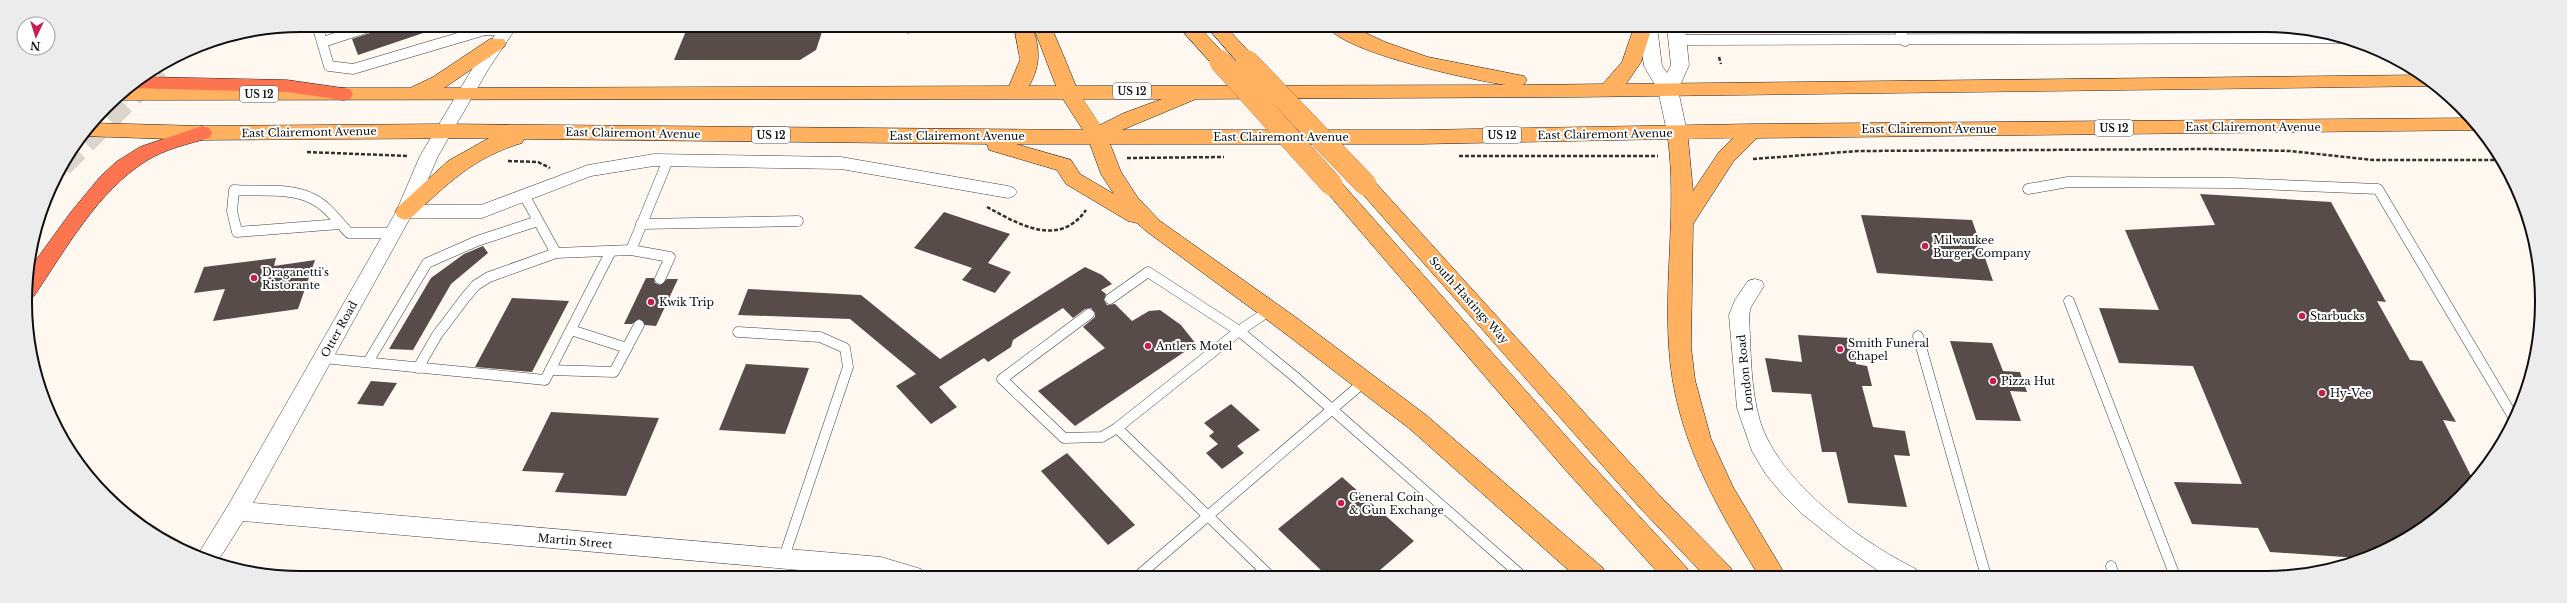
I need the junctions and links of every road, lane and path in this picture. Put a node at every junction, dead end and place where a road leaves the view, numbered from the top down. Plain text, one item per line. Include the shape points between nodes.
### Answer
1 (319, 32) edge
2 (354, 32) edge
3 (492, 32) edge
4 (495, 32) edge
5 (496, 32) edge
6 (1025, 32) edge
7 (1044, 32) edge
8 (1193, 32) edge
9 (1220, 32) edge
10 (1349, 32) edge
11 (1642, 32) edge
12 (1649, 32) edge
13 (1900, 32) edge
14 (1677, 33) edge
15 (2234, 33) edge
16 (2316, 37) edge
17 (1905, 41) junction
18 (323, 42) junction
19 (2412, 78) edge
20 (144, 83) edge
21 (1608, 90) junction
22 (1668, 90) junction
23 (1068, 91) junction
24 (1195, 91) junction
25 (1016, 92) junction
26 (343, 94) junction
27 (400, 94) junction
28 (465, 94) junction
29 (129, 95) edge
30 (2469, 125) edge
31 (94, 130) edge
32 (443, 131) junction
33 (1752, 131) junction
34 (549, 132) junction
35 (1678, 132) junction
36 (202, 133) junction
37 (1098, 136) junction
38 (954, 137) junction
39 (304, 152) dead end
40 (429, 156) junction
41 (668, 160) junction
42 (504, 161) dead end
43 (554, 183) junction
44 (2028, 189) dead end
45 (1008, 192) dead end
46 (524, 195) junction
47 (986, 206) dead end
48 (1087, 207) dead end
49 (405, 212) junction
50 (538, 221) junction
51 (798, 222) dead end
52 (1683, 223) junction
53 (340, 224) junction
54 (641, 224) junction
55 (1153, 226) junction
56 (393, 233) junction
57 (630, 250) junction
58 (611, 251) junction
59 (556, 253) junction
60 (660, 278) dead end
61 (33, 280) edge
62 (1755, 286) dead end
63 (1110, 299) dead end
64 (2069, 301) dead end
65 (1270, 310) junction
66 (1090, 314) dead end
67 (639, 325) dead end
68 (571, 330) junction
69 (1240, 331) junction
70 (738, 332) dead end
71 (1918, 336) dead end
72 (627, 348) junction
73 (323, 358) junction
74 (368, 362) junction
75 (418, 368) junction
76 (550, 370) junction
77 (1365, 381) junction
78 (1333, 410) junction
79 (2511, 413) edge
80 (1117, 428) junction
81 (237, 511) junction
82 (1206, 517) junction
83 (209, 555) edge
84 (783, 560) junction
85 (896, 571) edge
86 (1144, 571) edge
87 (1265, 571) edge
88 (1517, 571) edge
89 (1588, 571) edge
90 (1673, 571) edge
91 (1717, 571) edge
92 (1770, 571) edge
93 (1900, 571) edge
94 (1985, 571) edge
95 (2173, 571) edge

1 - 18 lane
2 - 18 lane
3 - 18 lane via 353,69 328,66
4 - 27 main road via 440,82
5 - 28 street, Otter Road
6 - 25 main road via 1031,59 1029,69
7 - 23 main road
8 - 90 main road, bridge via 1332,184 1581,470
9 - 91 main road, South Hastings Way, bridge via 1366,184 1650,502
10 - 21 main road via 1380,47 1448,68 1490,77
11 - 21 main road via 1634,61 1625,76
12 - 22 street via 1653,66
13 - 17 lane
14 - 17 street
14 - 22 street via 1680,65
15 - 16 street
15 - 17 street
19 - 22 main road, US 12
20 - 26 highway via 274,85
21 - 22 main road, US 12
21 - 24 main road, US 12
22 - 35 street
23 - 24 main road, US 12
23 - 25 main road, US 12
23 - 37 main road
24 - 37 main road via 1169,105 1122,121
25 - 28 main road, US 12
26 - 27 main road, US 12
26 - 29 main road, US 12
27 - 28 main road, US 12
28 - 32 street, Otter Road
30 - 33 main road, East Clairemont Avenue / US 12
31 - 36 main road, East Clairemont Avenue / US 12
32 - 34 main road, East Clairemont Avenue / US 12
32 - 36 main road, East Clairemont Avenue / US 12
32 - 40 street, Otter Road
33 - 35 main road, East Clairemont Avenue / US 12
33 - 52 main road via 1726,157
34 - 38 main road, East Clairemont Avenue / US 12
34 - 49 main road via 498,142 480,150 451,170
35 - 37 main road, East Clairemont Avenue / US 12 via 1420,137
35 - 52 main road via 1683,171
36 - 61 highway via 154,148 122,169 91,202
37 - 38 main road, East Clairemont Avenue / US 12
37 - 55 main road via 1111,174 1131,203
38 - 55 main road via 1023,152 1064,165 1073,179
39 - 40 path
40 - 49 street, Otter Road
41 - 43 street via 620,164
41 - 45 street via 841,163
41 - 54 lane
42 - 43 path via 543,163 552,171
43 - 46 street
44 - 79 lane via 2068,182 2098,182 2232,183 2378,189
46 - 49 street via 470,213
46 - 50 lane
47 - 48 path via 1000,215 1032,228 1052,231 1071,226 1084,215
49 - 56 street, Otter Road
50 - 59 lane
50 - 74 lane via 477,241 427,263
51 - 54 lane
52 - 92 main road via 1680,347 1689,413 1696,438 1715,480
53 - 53 lane via 314,200 291,193 234,190 232,200 237,232
53 - 56 lane via 349,233
54 - 57 lane
55 - 65 main road
56 - 73 street, Otter Road
57 - 58 lane
57 - 60 lane via 670,257
58 - 59 lane
58 - 68 lane
59 - 75 lane via 489,277 476,285 437,335
62 - 93 street, London Road via 1742,305 1739,315 1744,388 1750,421 1758,443 1775,469 1814,511
63 - 69 lane via 1148,272
64 - 95 lane
65 - 69 lane
65 - 77 main road
66 - 80 lane via 1002,379 1064,438 1102,437
67 - 72 lane
68 - 72 lane
68 - 76 lane
69 - 78 lane
69 - 80 lane
70 - 84 lane via 820,337 845,348 848,367
71 - 94 lane
72 - 76 lane via 614,372
73 - 74 lane
73 - 81 street, Otter Road
74 - 75 lane
75 - 76 lane via 545,380
77 - 78 lane
77 - 89 main road via 1418,422
78 - 82 lane
78 - 88 lane
80 - 82 lane
81 - 83 street, Otter Road
81 - 84 street, Martin Street
82 - 86 lane
82 - 87 lane
84 - 85 street, Martin Street via 881,567

